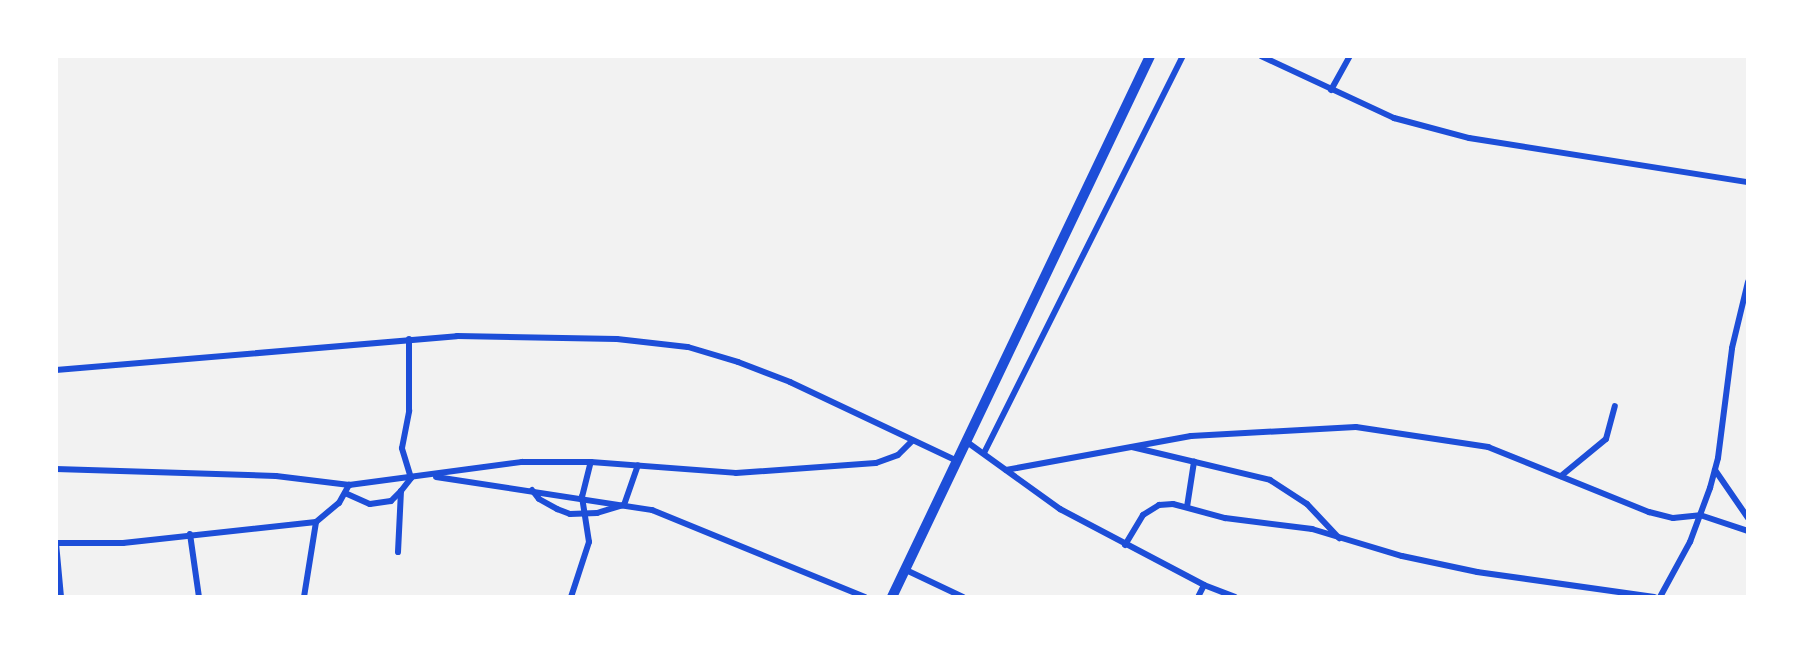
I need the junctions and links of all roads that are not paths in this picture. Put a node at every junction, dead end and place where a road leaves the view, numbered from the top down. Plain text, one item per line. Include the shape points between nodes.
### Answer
1 (1150, 56) edge
2 (1183, 56) edge
3 (1261, 56) edge
4 (1350, 56) edge
5 (1331, 90) junction
6 (1748, 182) edge
7 (1748, 282) edge
8 (409, 339) junction
9 (56, 370) edge
10 (1615, 406) dead end
11 (912, 441) junction
12 (967, 442) junction
13 (1128, 446) junction
14 (984, 453) junction
15 (957, 461) junction
16 (591, 462) junction
17 (1194, 462) junction
18 (638, 465) junction
19 (56, 469) edge
20 (1006, 470) junction
21 (1715, 470) junction
22 (428, 476) junction
23 (1561, 476) junction
24 (411, 478) junction
25 (349, 485) junction
26 (532, 490) junction
27 (401, 491) junction
28 (345, 493) junction
29 (582, 497) junction
30 (624, 505) junction
31 (1187, 507) junction
32 (585, 515) junction
33 (1700, 515) junction
34 (1748, 518) edge
35 (316, 522) junction
36 (1748, 531) edge
37 (190, 534) junction
38 (1341, 539) junction
39 (56, 543) edge
40 (1125, 545) junction
41 (398, 552) dead end
42 (906, 570) junction
43 (1204, 585) junction
44 (61, 597) edge
45 (199, 597) edge
46 (304, 597) edge
47 (571, 597) edge
48 (865, 597) edge
49 (892, 597) edge
50 (963, 597) edge
51 (1198, 597) edge
52 (1235, 597) edge
53 (1657, 597) edge

1 - 12 highway
2 - 14 street
3 - 5 street
4 - 5 street
5 - 6 street via 1394,118 1469,138
7 - 21 street via 1732,348
8 - 9 street
8 - 11 street via 540,335 688,347 790,382
8 - 24 street via 409,411 402,448
10 - 23 street via 1606,439
11 - 15 street
11 - 18 street via 898,455 876,463 736,473
12 - 14 street
12 - 15 highway
13 - 17 street
13 - 20 street
13 - 23 street via 1191,436 1356,427 1474,443
14 - 20 street
15 - 42 highway
16 - 18 street
16 - 22 street via 522,462
16 - 29 street
17 - 31 street
17 - 38 street via 1270,480 1307,504
18 - 30 street
19 - 25 street via 276,476
20 - 40 street via 1060,509
21 - 33 street
21 - 34 street
22 - 24 street
22 - 26 street
23 - 33 street via 1666,517
24 - 25 street
24 - 27 street
25 - 28 street
26 - 29 street
26 - 32 street via 557,509
27 - 28 street via 391,501 370,504
27 - 41 street
28 - 35 street
29 - 30 street
29 - 32 street
30 - 32 street
30 - 48 street via 652,510
31 - 38 street
31 - 40 street via 1159,505 1143,515
32 - 47 street via 589,542
33 - 36 street
33 - 53 street
35 - 37 street
35 - 46 street
37 - 39 street via 123,543
37 - 45 street
38 - 53 street via 1477,572
39 - 44 street
40 - 43 street
42 - 49 highway
42 - 50 street
43 - 51 street
43 - 52 street

